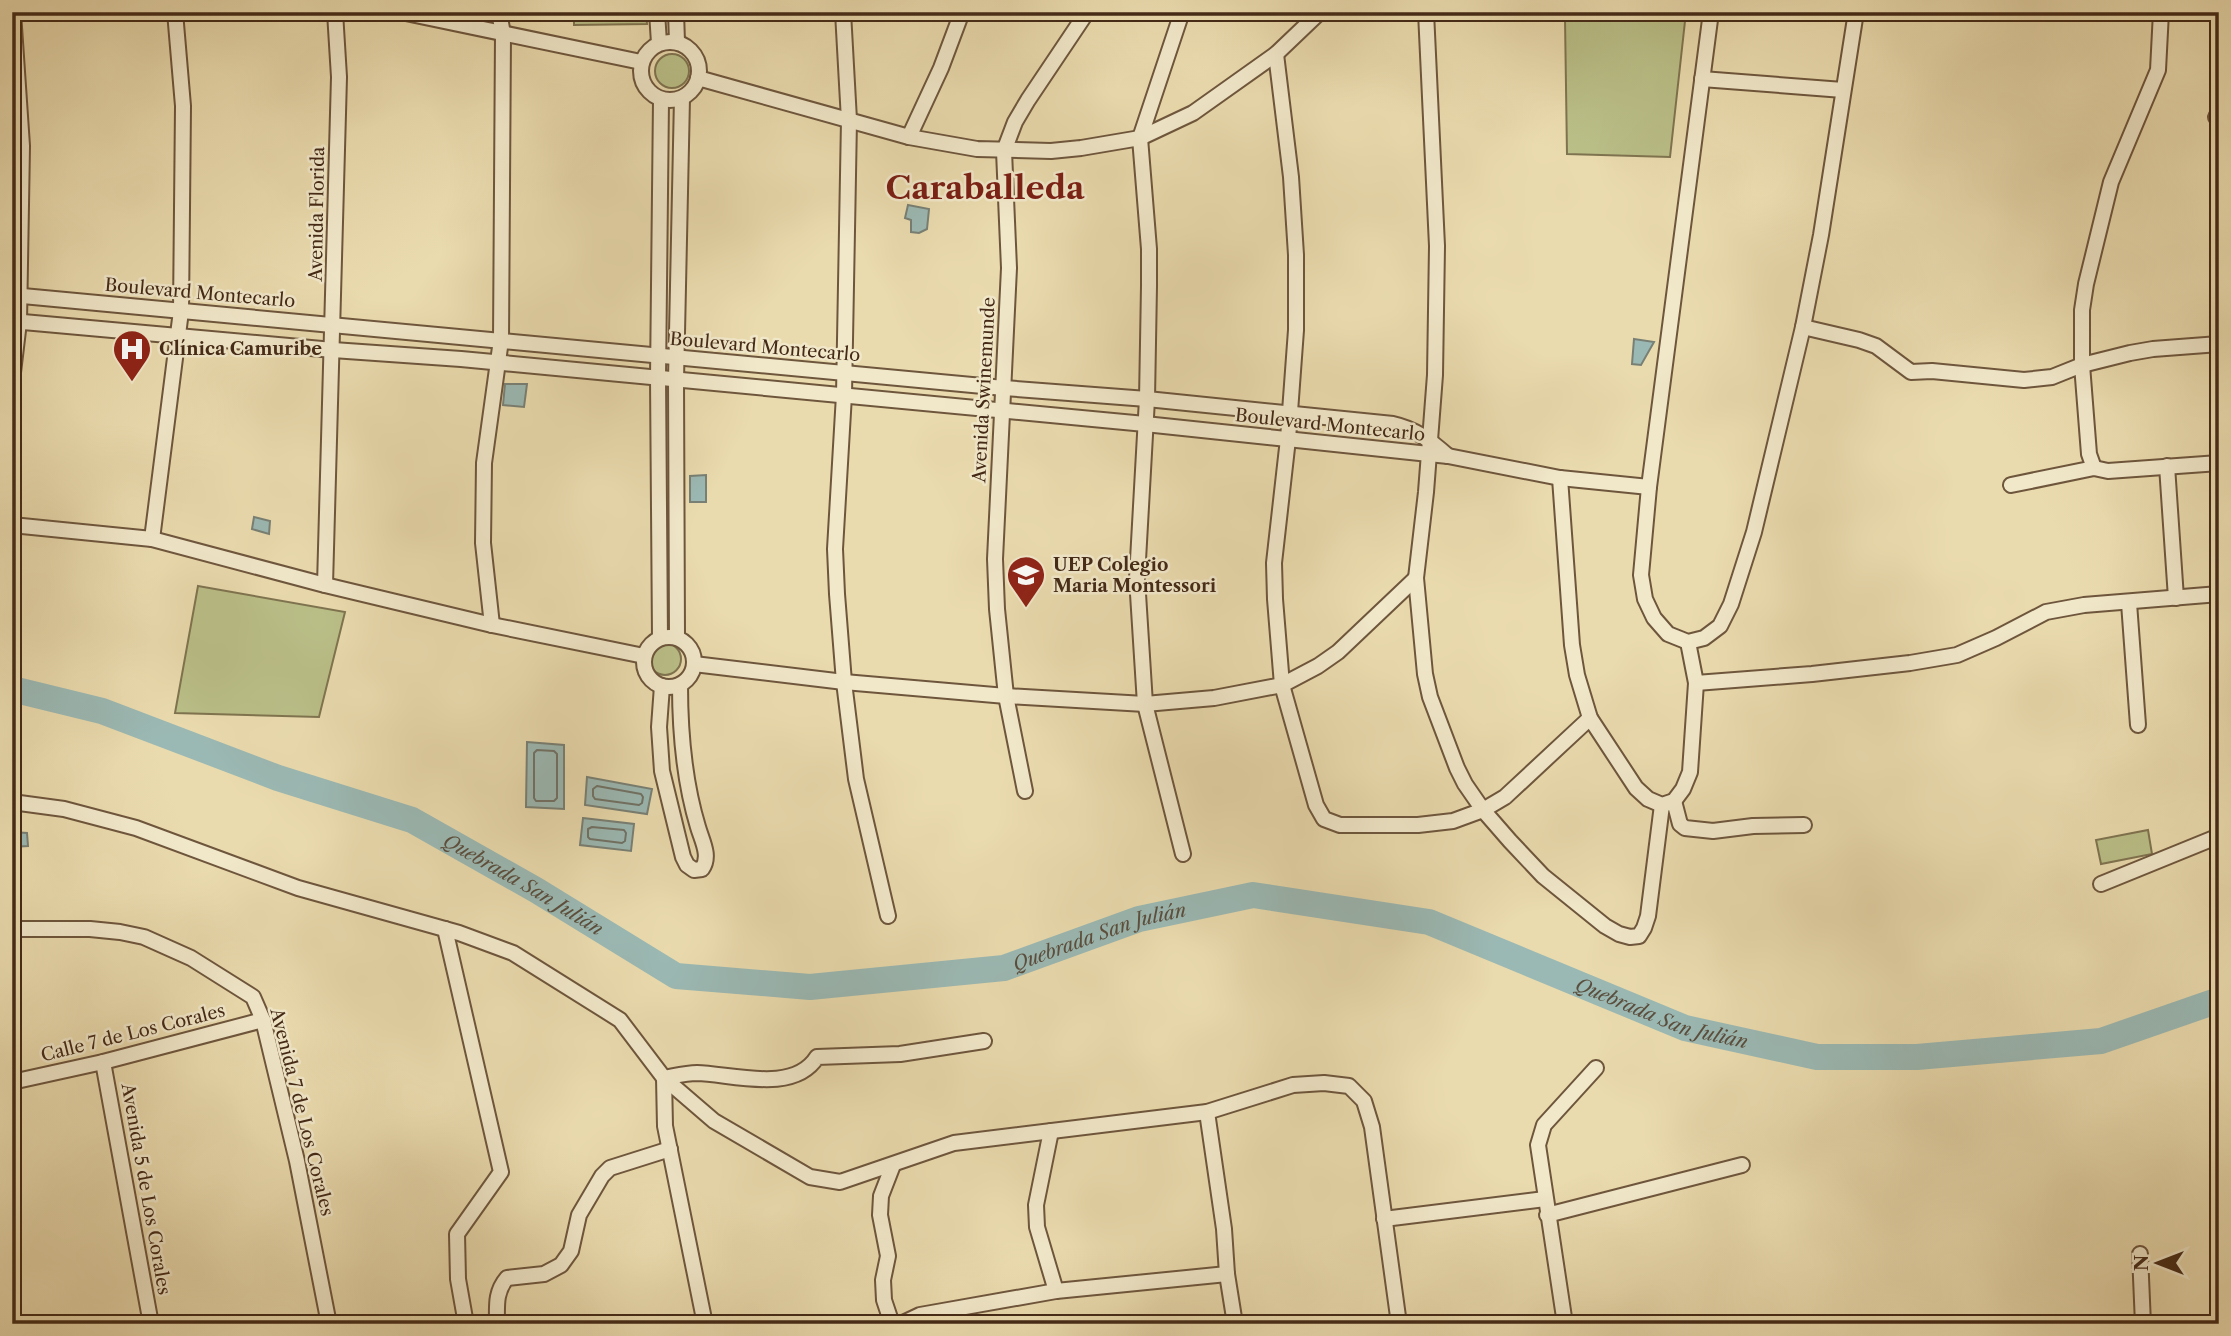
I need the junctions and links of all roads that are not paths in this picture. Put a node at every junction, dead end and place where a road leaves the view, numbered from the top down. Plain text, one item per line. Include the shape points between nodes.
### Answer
1 (13, 12) edge
2 (176, 12) edge
3 (335, 12) edge
4 (401, 12) edge
5 (499, 12) edge
6 (657, 12) edge
7 (676, 12) edge
8 (843, 12) edge
9 (962, 12) edge
10 (1087, 12) edge
11 (1182, 12) edge
12 (1320, 12) edge
13 (1426, 12) edge
14 (1711, 12) edge
15 (1856, 12) edge
16 (2161, 12) edge
17 (503, 34) junction
18 (659, 43) junction
19 (677, 43) junction
20 (1276, 54) junction
21 (641, 62) junction
22 (698, 78) junction
23 (1702, 79) junction
24 (1843, 90) junction
25 (682, 98) junction
26 (661, 100) junction
27 (849, 120) junction
28 (909, 137) junction
29 (1140, 138) junction
30 (1004, 151) junction
31 (16, 295) edge
32 (181, 311) junction
33 (16, 321) edge
34 (333, 324) junction
35 (1803, 327) junction
36 (177, 336) junction
37 (501, 340) junction
38 (2219, 344) edge
39 (333, 350) junction
40 (659, 356) junction
41 (677, 358) junction
42 (498, 363) junction
43 (2082, 365) junction
44 (844, 373) junction
45 (658, 378) junction
46 (676, 380) junction
47 (12, 381) edge
48 (1004, 388) junction
49 (844, 395) junction
50 (1147, 399) junction
51 (1003, 411) junction
52 (1290, 413) junction
53 (1145, 424) junction
54 (1288, 439) junction
55 (1430, 447) junction
56 (2219, 463) edge
57 (2167, 466) junction
58 (2094, 468) junction
59 (1560, 478) junction
60 (2011, 485) dead end
61 (1648, 487) junction
62 (12, 525) edge
63 (152, 539) junction
64 (1416, 578) junction
65 (326, 585) junction
66 (2219, 594) edge
67 (2176, 598) junction
68 (2129, 603) junction
69 (492, 625) junction
70 (677, 637) junction
71 (660, 638) junction
72 (1688, 642) junction
73 (644, 656) junction
74 (694, 664) junction
75 (844, 682) junction
76 (1696, 683) junction
77 (680, 685) junction
78 (1282, 685) junction
79 (662, 687) junction
80 (1006, 696) junction
81 (1145, 704) junction
82 (1590, 718) junction
83 (2138, 725) dead end
84 (1025, 791) dead end
85 (12, 802) edge
86 (1668, 803) junction
87 (1483, 810) junction
88 (1804, 825) dead end
89 (2219, 836) edge
90 (1183, 854) dead end
91 (2101, 884) dead end
92 (888, 916) dead end
93 (12, 929) edge
94 (445, 929) junction
95 (263, 1020) junction
96 (984, 1041) dead end
97 (103, 1062) junction
98 (1596, 1068) dead end
99 (664, 1078) junction
100 (12, 1082) edge
101 (1207, 1112) junction
102 (1051, 1131) junction
103 (670, 1149) junction
104 (893, 1164) junction
105 (1742, 1165) dead end
106 (1545, 1199) junction
107 (1547, 1215) junction
108 (1384, 1219) junction
109 (2140, 1254) dead end
110 (1227, 1274) junction
111 (1056, 1291) junction
112 (151, 1324) edge
113 (329, 1324) edge
114 (466, 1324) edge
115 (497, 1324) edge
116 (705, 1324) edge
117 (892, 1324) edge
118 (901, 1324) edge
119 (1235, 1324) edge
120 (1399, 1324) edge
121 (1564, 1324) edge
122 (2143, 1324) edge

1 - 31 street via 22,146
2 - 32 street via 183,106
3 - 34 street, Avenida Florida via 339,77
4 - 17 street
5 - 17 street
6 - 18 street
7 - 19 street
8 - 27 street
9 - 28 street
10 - 30 street, Avenida Swinemunde via 1028,100
11 - 29 street
12 - 20 street
13 - 55 street via 1437,246
14 - 23 street
15 - 24 street
16 - 43 street via 2158,70 2111,182 2086,284
17 - 21 street
17 - 37 street
18 - 19 street
18 - 21 street
19 - 22 street via 695,56
20 - 29 street via 1193,113
20 - 52 street via 1296,255
21 - 26 street via 643,85
22 - 25 street via 693,90
22 - 27 street
23 - 24 street
23 - 61 street
24 - 35 street
25 - 26 street
25 - 41 street
26 - 40 street
27 - 28 street
27 - 44 street
28 - 30 street
29 - 30 street via 1061,150
29 - 50 street via 1149,249
30 - 48 street, Avenida Swinemunde via 1009,268
31 - 32 street, Boulevard Montecarlo
31 - 33 street
32 - 34 street, Boulevard Montecarlo
32 - 36 street
33 - 36 street, Boulevard Montecarlo
33 - 47 street
34 - 37 street, Boulevard Montecarlo
34 - 39 street, Avenida Florida
35 - 43 street via 1876,346 1911,372 2024,380 2052,377
35 - 72 street via 1754,532 1731,604 1720,626 1704,638
36 - 39 street, Boulevard Montecarlo
36 - 63 street
37 - 40 street, Boulevard Montecarlo
37 - 42 street
38 - 43 street via 2153,349
39 - 42 street, Boulevard Montecarlo
39 - 65 street, Avenida Florida
40 - 41 street, Boulevard Montecarlo
40 - 45 street
41 - 44 street, Boulevard Montecarlo
41 - 46 street
42 - 45 street, Boulevard Montecarlo
42 - 69 street via 484,463 483,542
43 - 58 street
44 - 48 street, Boulevard Montecarlo
44 - 49 street
45 - 46 street, Boulevard Montecarlo
45 - 71 street
46 - 49 street, Boulevard Montecarlo
46 - 70 street
48 - 50 street, Boulevard Montecarlo
48 - 51 street, Avenida Swinemunde
49 - 51 street, Boulevard Montecarlo
49 - 75 street via 835,549
50 - 52 street, Boulevard Montecarlo
50 - 53 street
51 - 53 street, Boulevard Montecarlo
51 - 80 street, Avenida Swinemunde via 995,559
52 - 54 street
52 - 55 street, Boulevard Montecarlo via 1408,427
53 - 54 street, Boulevard Montecarlo
53 - 81 street via 1137,578
54 - 55 street, Boulevard Montecarlo
54 - 78 street via 1274,563
55 - 59 street, Boulevard Montecarlo via 1448,456
55 - 64 street
56 - 57 street
57 - 58 street
57 - 67 street
58 - 60 street
59 - 61 street, Boulevard Montecarlo
59 - 82 street via 1572,645
61 - 72 street via 1641,575 1645,599 1668,634
62 - 63 street
63 - 65 street
64 - 78 street via 1338,652
64 - 87 street via 1430,697 1457,768
65 - 69 street
66 - 67 street
67 - 68 street
68 - 76 street via 2046,612 1957,655
68 - 83 street
69 - 73 street
70 - 71 street
70 - 74 street via 690,647
71 - 73 street
72 - 76 street
73 - 79 street via 647,675
74 - 75 street
74 - 77 street
75 - 80 street
75 - 92 street via 856,779
76 - 86 street via 1690,772 1683,789
77 - 79 street
77 - 79 street via 684,766 706,855 702,869 694,870 683,857 662,771
78 - 81 street via 1214,698
78 - 87 street via 1324,819 1340,825 1418,825 1453,821
80 - 81 street
80 - 84 street, Avenida Swinemunde
81 - 90 street
82 - 86 street via 1636,788 1648,799
82 - 87 street via 1505,797
85 - 94 street via 64,809 136,828 298,888
86 - 87 street via 1648,916 1639,936 1630,937 1605,926 1543,876
86 - 88 street via 1685,828 1713,831
89 - 91 street
93 - 95 street, Avenida 7 de Los Corales via 90,929 145,937 191,958 253,997
94 - 99 street via 513,953 620,1020
94 - 114 street via 501,1172 457,1234
95 - 97 street, Calle 7 de Los Corales
95 - 113 street, Avenida 7 de Los Corales
96 - 99 street via 900,1054 817,1057 810,1068 789,1077 746,1080 695,1073
97 - 100 street, Calle 7 de Los Corales
97 - 112 street, Avenida 5 de Los Corales
98 - 106 street via 1544,1125 1538,1145
99 - 103 street
99 - 104 street via 714,1121 810,1177 840,1182
101 - 102 street
101 - 108 street via 1293,1085 1349,1086 1364,1101 1372,1127
101 - 110 street
102 - 104 street via 954,1143
102 - 111 street via 1036,1205 1037,1227
103 - 115 street via 610,1168 602,1176 579,1214 570,1251 561,1265 544,1274 506,1278 500,1286
103 - 116 street
104 - 117 street via 881,1196 880,1214 888,1256 884,1300
105 - 107 street
106 - 107 street
106 - 108 street
107 - 121 street
108 - 120 street
109 - 122 street
110 - 111 street
110 - 119 street
111 - 118 street via 920,1315

